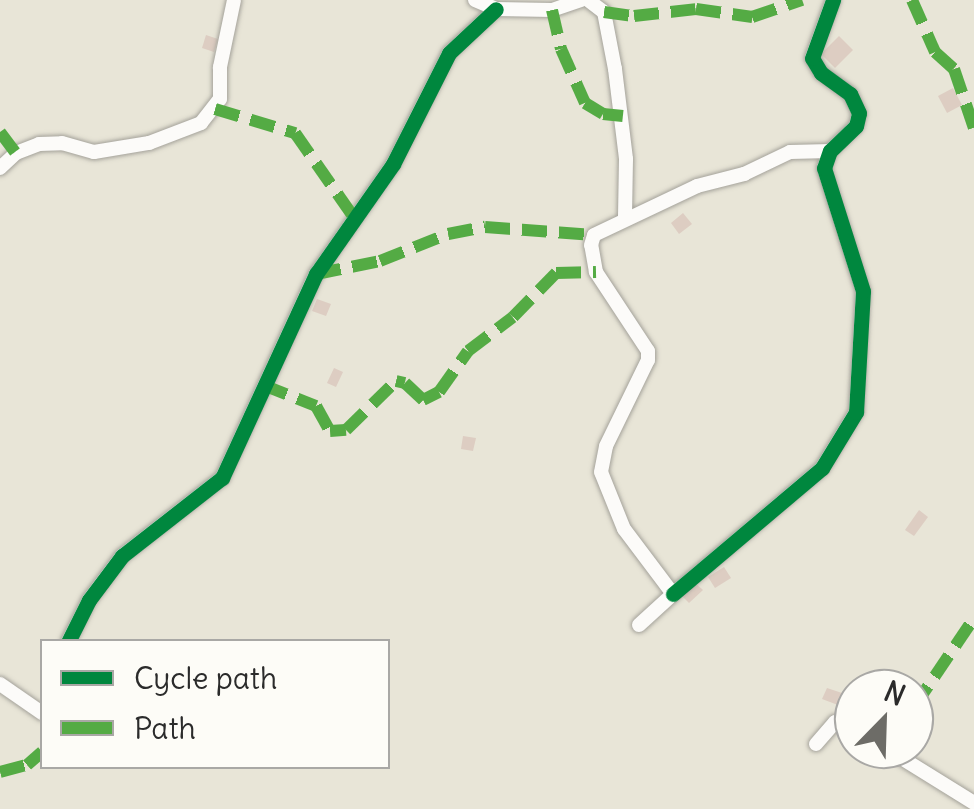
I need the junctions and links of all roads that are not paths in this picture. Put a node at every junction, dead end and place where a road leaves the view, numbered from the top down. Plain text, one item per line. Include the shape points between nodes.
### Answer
1 (234, 0) edge
2 (475, 0) edge
3 (585, 0) edge
4 (833, 0) edge
5 (496, 9) junction
6 (830, 151) junction
7 (0, 168) edge
8 (626, 218) junction
9 (673, 594) junction
10 (640, 625) dead end
11 (69, 639) edge
12 (0, 684) edge
13 (40, 712) edge
14 (834, 723) edge
15 (816, 744) dead end
16 (919, 769) edge
17 (974, 803) edge

1 - 7 street via 220,99 201,123 149,144 94,152 39,144
2 - 5 street
3 - 5 street via 552,10
3 - 8 street via 604,12 615,68
4 - 6 street via 812,58 850,94 859,113 856,126
5 - 11 street via 448,53 394,164 316,274 222,478 122,556 88,600
6 - 8 street via 790,152
6 - 9 street via 826,178 863,291 852,424 822,468
8 - 9 street via 594,235 592,258 648,360 606,446 602,483 624,529
9 - 10 street
12 - 13 street
14 - 15 street
16 - 17 street

